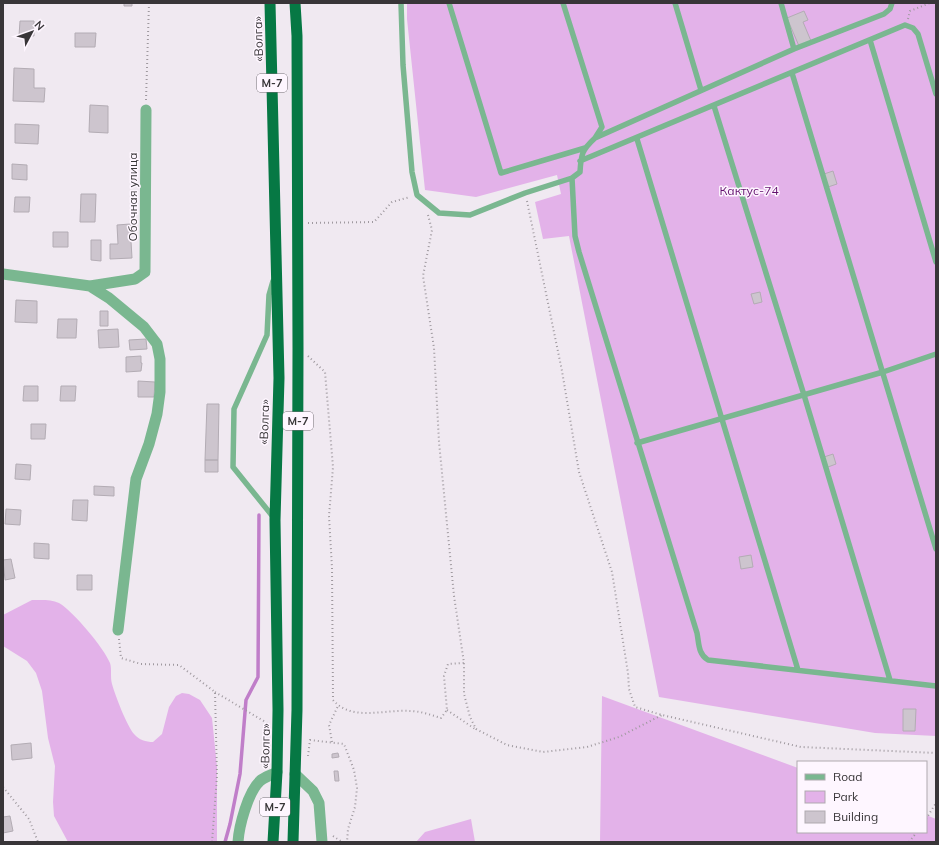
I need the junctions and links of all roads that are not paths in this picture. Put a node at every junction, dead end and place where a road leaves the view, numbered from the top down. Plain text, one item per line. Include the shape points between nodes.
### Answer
1 (270, 3) edge
2 (295, 3) edge
3 (401, 3) edge
4 (449, 3) edge
5 (563, 3) edge
6 (674, 3) edge
7 (781, 3) edge
8 (892, 3) edge
9 (870, 40) junction
10 (794, 49) junction
11 (792, 73) junction
12 (701, 90) junction
13 (936, 94) edge
14 (714, 106) junction
15 (146, 110) road end
16 (596, 138) junction
17 (637, 139) junction
18 (584, 148) junction
19 (580, 161) junction
20 (572, 178) junction
21 (936, 262) edge
22 (276, 273) junction
23 (3, 274) edge
24 (90, 286) junction
25 (936, 354) edge
26 (883, 372) junction
27 (804, 395) junction
28 (722, 418) junction
29 (637, 443) junction
30 (275, 520) junction
31 (936, 549) edge
32 (118, 630) road end
33 (798, 670) junction
34 (890, 680) junction
35 (936, 686) edge
36 (277, 772) junction
37 (295, 774) junction
38 (238, 842) edge
39 (273, 842) edge
40 (293, 842) edge
41 (322, 842) edge

1 - 22 highway, «Волга» / М-7
2 - 37 highway, М-7 via 298,223
3 - 20 lane via 402,65 412,172 417,195 439,213 470,215
4 - 18 lane via 501,173
5 - 16 lane via 602,127
6 - 12 lane
7 - 10 lane
8 - 10 lane via 884,14
9 - 11 lane
9 - 13 lane via 905,25 913,28 918,34
9 - 21 lane
10 - 12 lane
11 - 14 lane
11 - 26 lane
12 - 16 lane
14 - 17 lane
14 - 27 lane
15 - 24 street, Обочная улица via 145,272 135,279
16 - 18 lane
17 - 19 lane
17 - 28 lane
18 - 19 lane
19 - 20 lane via 580,172
20 - 29 lane via 575,236
22 - 30 highway, «Волга» / М-7 via 279,378
22 - 30 lane via 269,295 267,335 234,409 233,460 233,467
23 - 24 street
24 - 32 street via 144,327 157,344 160,359 157,414 150,444 136,479
25 - 26 lane
26 - 27 lane
26 - 31 lane
27 - 28 lane
27 - 34 lane
28 - 29 lane
28 - 33 lane
29 - 33 lane via 697,633 700,653 708,660
30 - 36 highway, «Волга» / М-7
33 - 34 lane
34 - 35 lane
36 - 38 street via 261,779 255,787 246,804
36 - 39 highway, «Волга» / М-7
37 - 40 highway, М-7
37 - 41 street via 313,791 318,803

